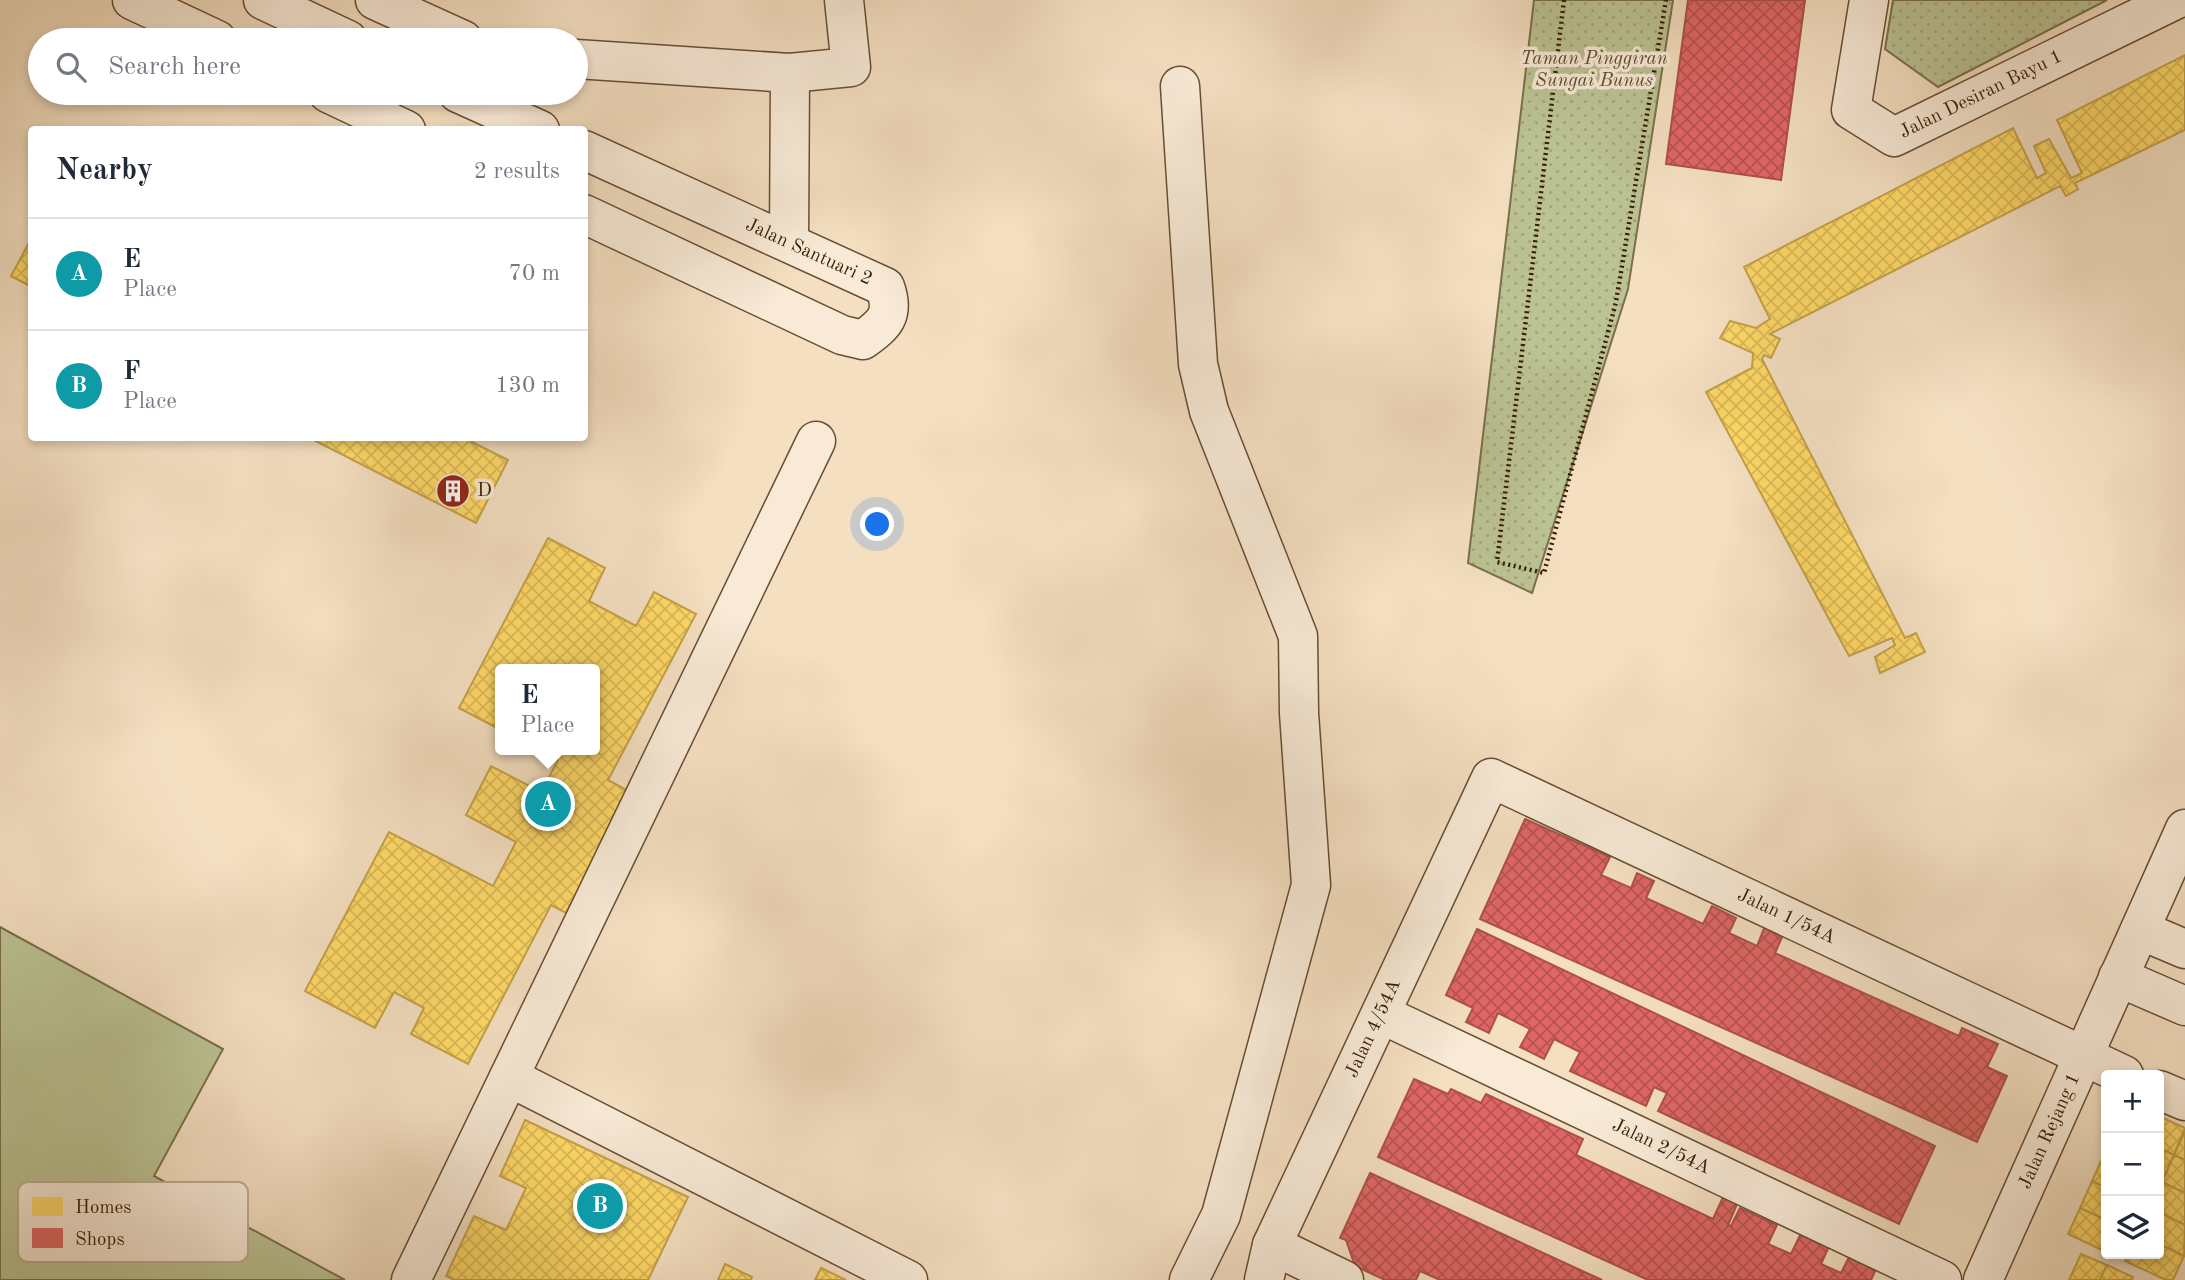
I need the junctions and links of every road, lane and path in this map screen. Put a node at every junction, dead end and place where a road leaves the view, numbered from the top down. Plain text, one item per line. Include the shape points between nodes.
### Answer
1 (132, 0) edge
2 (262, 0) edge
3 (375, 0) edge
4 (844, 0) edge
5 (1564, 0) edge
6 (1666, 0) edge
7 (1869, 0) edge
8 (2175, 0) edge
9 (192, 28) edge
10 (322, 28) edge
11 (437, 28) edge
12 (588, 60) edge
13 (790, 73) junction
14 (1180, 86) dead end
15 (353, 105) edge
16 (485, 105) edge
17 (398, 126) edge
18 (531, 126) edge
19 (588, 152) edge
20 (588, 216) edge
21 (789, 241) junction
22 (816, 441) dead end
23 (1491, 778) joint
24 (2185, 829) edge
25 (2140, 930) junction
26 (2185, 949) edge
27 (2118, 978) junction
28 (2185, 1006) edge
29 (1381, 1014) junction
30 (2082, 1058) junction
31 (2112, 1070) edge
32 (509, 1077) junction
33 (2164, 1092) edge
34 (2185, 1101) edge
35 (1268, 1263) edge
36 (411, 1280) edge
37 (908, 1280) edge
38 (1189, 1280) edge
39 (1344, 1280) edge
40 (1942, 1280) edge
41 (1983, 1280) edge

1 - 9 street
2 - 10 street
3 - 11 street
4 - 13 street via 850,67
5 - 6 path via 1497,562 1544,573 1616,302
7 - 8 street, Jalan Desiran Bayu 1 via 1851,110 1895,137
12 - 13 street
13 - 21 street
14 - 38 street via 1198,364 1209,411 1298,636 1311,885 1220,1215
15 - 17 street
16 - 18 street
19 - 21 street, Jalan Santuari 2
20 - 21 street, Jalan Santuari 2 via 842,335 863,340 884,324 891,303 886,287
22 - 32 street
23 - 29 street, Jalan 4/54A
23 - 30 street, Jalan 1/54A
24 - 25 street, Jalan Rejang 1
25 - 26 street
25 - 27 street, Jalan Rejang 1
27 - 28 street
27 - 30 street, Jalan Rejang 1
29 - 35 street, Jalan 4/54A
29 - 40 street, Jalan 2/54A
30 - 31 street, Jalan 1/54A
30 - 41 street, Jalan Rejang 1
32 - 36 street
32 - 37 street
33 - 34 street
35 - 39 street

